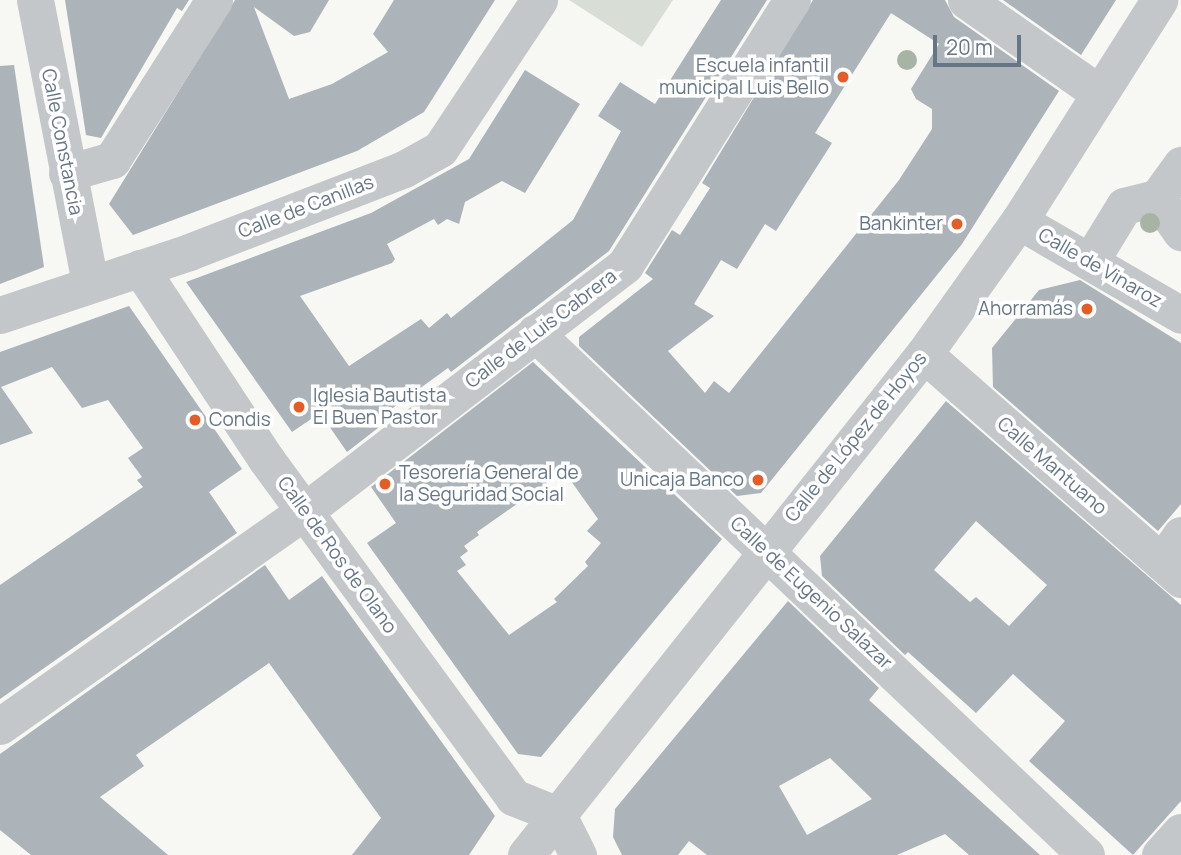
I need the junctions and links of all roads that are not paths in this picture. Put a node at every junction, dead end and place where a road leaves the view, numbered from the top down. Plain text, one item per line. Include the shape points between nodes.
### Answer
1 (35, 0) edge
2 (214, 0) edge
3 (538, 0) edge
4 (792, 0) edge
5 (966, 0) edge
6 (1158, 0) edge
7 (1099, 93) junction
8 (1181, 165) edge
9 (67, 173) junction
10 (1157, 198) junction
11 (1019, 221) junction
12 (1181, 232) edge
13 (1099, 247) dead end
14 (139, 268) junction
15 (90, 283) junction
16 (0, 315) edge
17 (1181, 315) edge
18 (535, 333) junction
19 (924, 354) junction
20 (306, 510) junction
21 (766, 548) junction
22 (1175, 559) edge
23 (0, 726) edge
24 (558, 815) junction
25 (1181, 832) edge
26 (526, 855) edge
27 (578, 855) edge
28 (1086, 855) edge
29 (1160, 855) edge

1 - 9 street, Calle Constancia
2 - 9 street via 112,160
3 - 14 street, Calle de Canillas via 440,149 404,169
4 - 18 street, Calle de Luis Cabrera via 625,265
5 - 7 street
6 - 7 street, Calle de López de Hoyos
7 - 11 street, Calle de López de Hoyos
8 - 10 street
9 - 15 street, Calle Constancia
10 - 12 street
10 - 13 street via 1125,206
11 - 17 street, Calle de Vinaroz
11 - 19 street, Calle de López de Hoyos
14 - 15 street, Calle de Canillas
14 - 20 street, Calle de Ros de Olano via 266,459
15 - 16 street, Calle de Canillas
18 - 20 street, Calle de Luis Cabrera
18 - 21 street, Calle de Eugenio Salazar
19 - 21 street, Calle de López de Hoyos
19 - 22 street, Calle Mantuano
20 - 23 street, Calle de Luis Cabrera
20 - 24 street, Calle de Ros de Olano via 513,797
21 - 24 street, Calle de López de Hoyos
21 - 28 street, Calle de Eugenio Salazar
24 - 26 street, Calle de López de Hoyos
24 - 27 street
25 - 29 street

